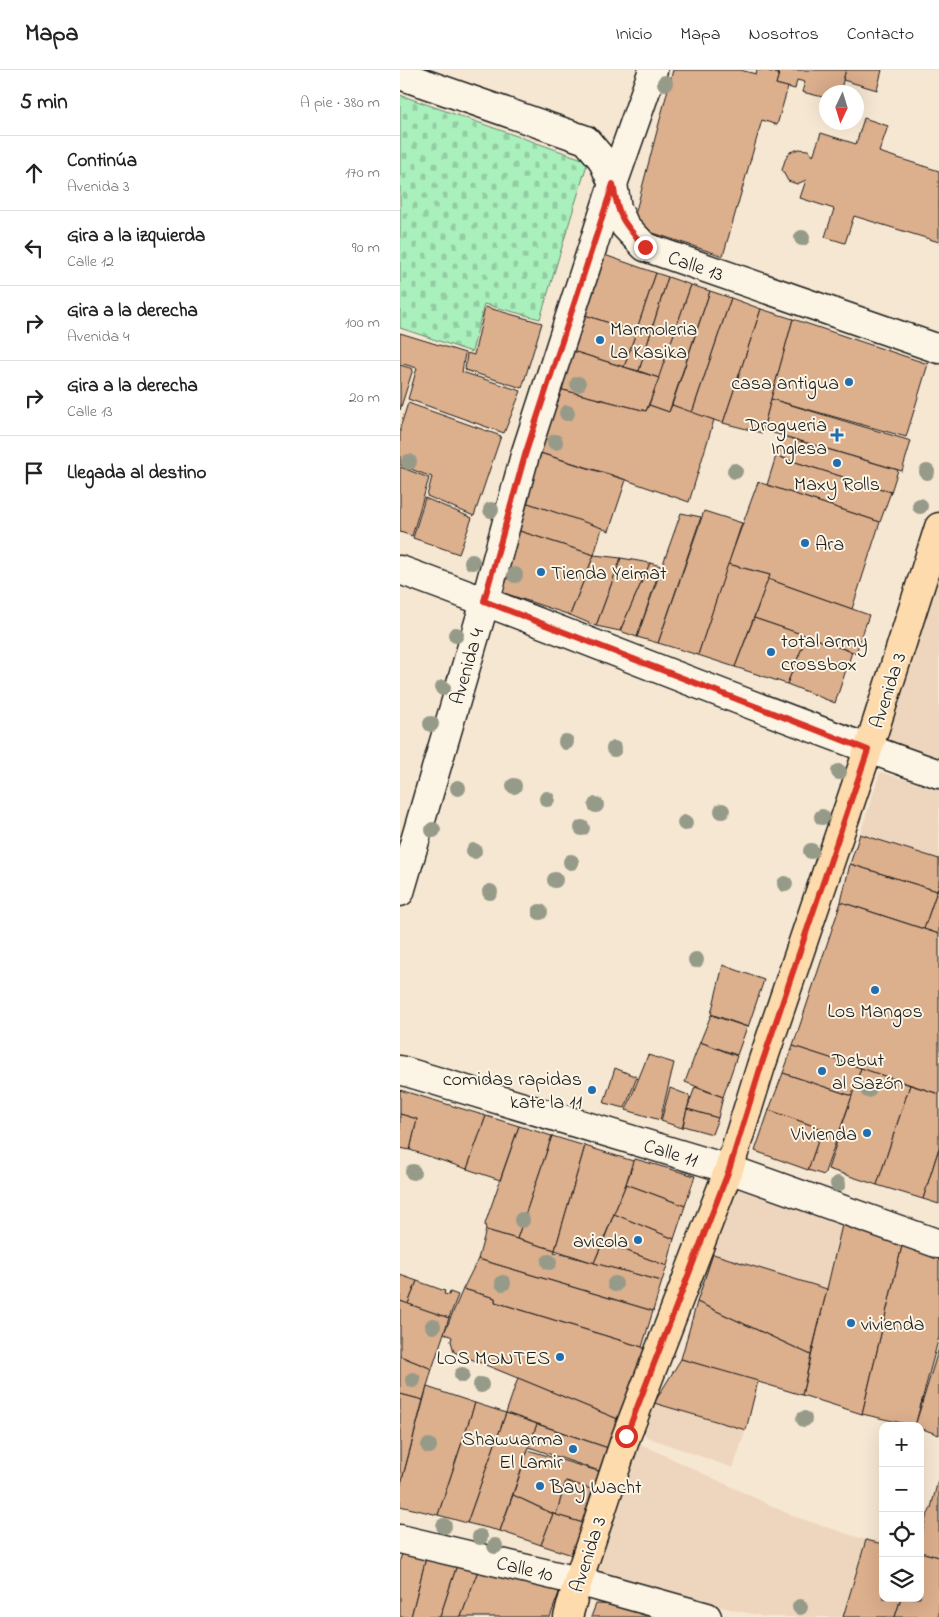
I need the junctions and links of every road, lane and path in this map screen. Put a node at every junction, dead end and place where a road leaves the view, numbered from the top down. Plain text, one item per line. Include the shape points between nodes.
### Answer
1 (653, 70) edge
2 (400, 75) edge
3 (613, 184) junction
4 (939, 349) edge
5 (939, 527) edge
6 (400, 570) edge
7 (484, 601) junction
8 (868, 750) junction
9 (939, 774) edge
10 (400, 892) edge
11 (400, 1070) edge
12 (729, 1170) junction
13 (939, 1244) edge
14 (400, 1538) edge
15 (578, 1581) junction
16 (568, 1617) edge
17 (707, 1617) edge

1 - 3 street, Avenida 4
2 - 3 street, Calle 13 via 586,140 602,159
3 - 4 street, Calle 13 via 617,208 625,226 645,247
3 - 7 street, Avenida 4 via 525,455
5 - 8 main road, Avenida 3
6 - 7 street
7 - 8 street
7 - 10 street, Avenida 4
8 - 9 street
8 - 12 main road, Avenida 3
11 - 12 street, Calle 11
12 - 13 street, Calle 11
12 - 15 main road, Avenida 3 via 626,1436
14 - 15 street, Calle 10
15 - 16 main road, Avenida 3
15 - 17 street, Calle 10

